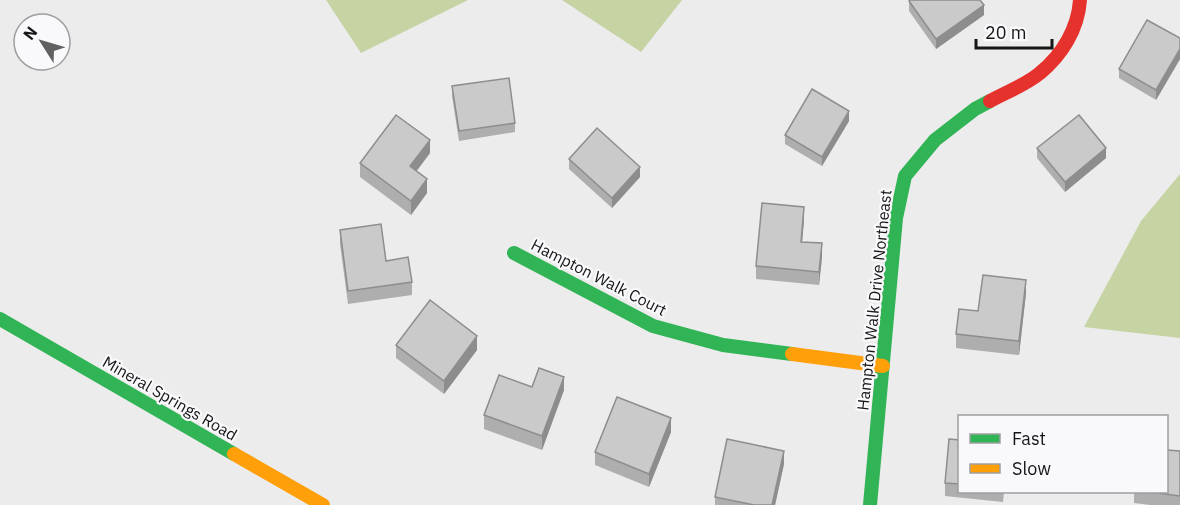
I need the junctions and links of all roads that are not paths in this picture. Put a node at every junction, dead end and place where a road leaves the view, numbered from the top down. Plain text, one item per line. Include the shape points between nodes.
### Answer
1 (1080, 0) edge
2 (514, 253) dead end
3 (0, 319) edge
4 (883, 366) junction
5 (323, 505) edge
6 (870, 505) edge

1 - 4 street, Hampton Walk Drive Northeast via 1079,15 1058,55 1039,74 975,109 934,140 905,176 896,218
2 - 4 street, Hampton Walk Court via 653,326 723,345
3 - 5 street, Mineral Springs Road
4 - 6 street, Hampton Walk Drive Northeast

